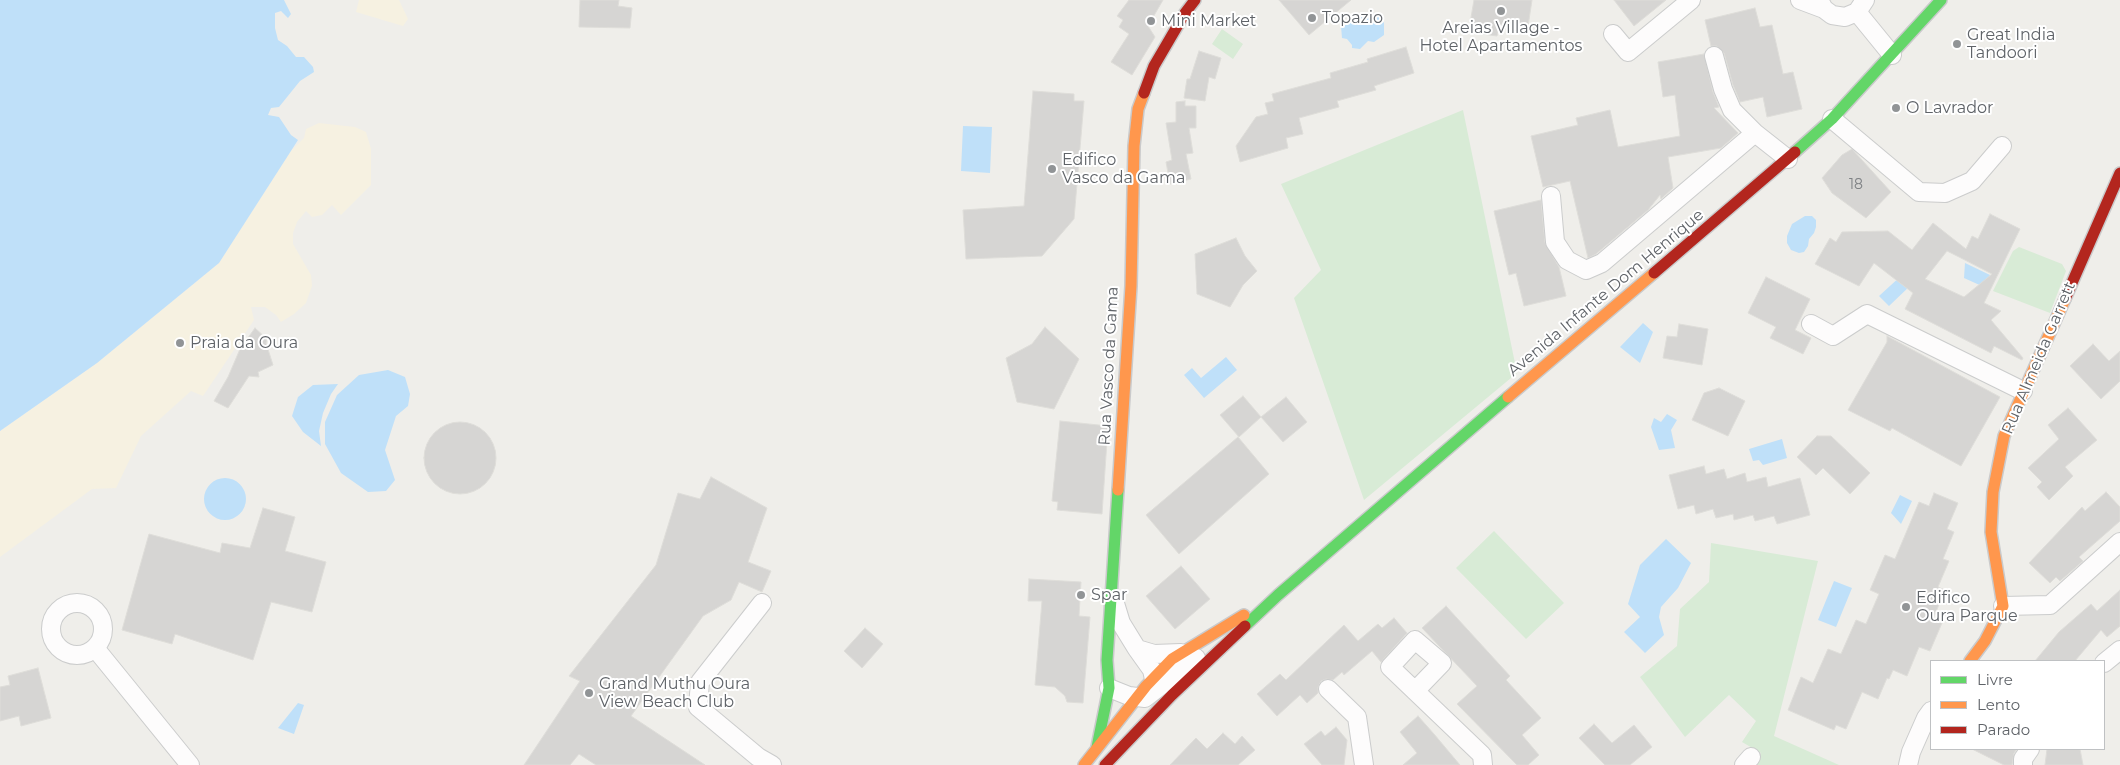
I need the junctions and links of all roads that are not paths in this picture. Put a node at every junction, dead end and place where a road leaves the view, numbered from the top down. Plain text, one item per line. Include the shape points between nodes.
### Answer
1 (1195, 0) edge
2 (1691, 0) edge
3 (1800, 0) edge
4 (1941, 0) edge
5 (1822, 4) edge
6 (1861, 6) edge
7 (1613, 34) dead end
8 (1892, 55) junction
9 (1714, 56) dead end
10 (1832, 119) junction
11 (1755, 132) junction
12 (2002, 146) dead end
13 (1788, 159) junction
14 (2120, 173) edge
15 (1551, 196) dead end
16 (1810, 324) dead end
17 (2023, 391) junction
18 (2120, 542) edge
19 (1113, 595) junction
20 (1278, 595) junction
21 (762, 603) dead end
22 (2003, 606) junction
23 (1234, 638) junction
24 (95, 648) dead end
25 (1137, 649) junction
26 (2120, 650) edge
27 (1181, 653) junction
28 (1971, 660) edge
29 (2105, 662) edge
30 (1155, 684) junction
31 (1109, 688) junction
32 (1328, 689) dead end
33 (1416, 691) dead end
34 (1136, 697) junction
35 (1930, 712) edge
36 (1097, 747) junction
37 (2029, 750) edge
38 (190, 765) edge
39 (772, 765) edge
40 (1084, 765) edge
41 (1105, 765) edge
42 (1364, 765) edge
43 (1483, 765) edge
44 (1908, 765) edge
45 (2023, 765) edge

1 - 19 street, Rua Vasco da Gama via 1154,66 1138,109
2 - 7 street via 1628,52
3 - 5 street
4 - 8 street, Avenida Infante Dom Henrique
5 - 6 street via 1832,15 1845,17
6 - 8 street
8 - 10 street, Avenida Infante Dom Henrique
9 - 11 street via 1732,110
10 - 12 street via 1919,192 1945,193 1972,181
10 - 13 street, Avenida Infante Dom Henrique
11 - 13 street
11 - 15 street via 1602,263 1586,270 1567,260 1556,242
13 - 20 street, Avenida Infante Dom Henrique
14 - 17 street, Rua Almeida Garrett
16 - 17 street via 1833,336 1866,314
17 - 22 street, Rua Almeida Garrett via 2004,436 1993,492 1991,532
18 - 22 street via 2050,605
19 - 25 street via 1121,623
19 - 31 street, Rua Vasco da Gama via 1107,660
20 - 23 street, Avenida Infante Dom Henrique
20 - 27 street, Avenida Infante Dom Henrique
21 - 39 street via 700,682 698,707
22 - 28 street
23 - 30 street via 1213,644
23 - 41 street, Avenida Infante Dom Henrique via 1172,695
24 - 38 street
25 - 27 street via 1154,654
25 - 30 street via 1152,670
26 - 29 street
27 - 30 street, Avenida Infante Dom Henrique
30 - 34 street via 1145,698
30 - 41 street via 1111,746
31 - 34 street
31 - 36 street, Rua Vasco da Gama
32 - 42 street via 1357,717
33 - 43 street via 1482,755
34 - 36 street
35 - 44 street
36 - 40 street
37 - 45 street

